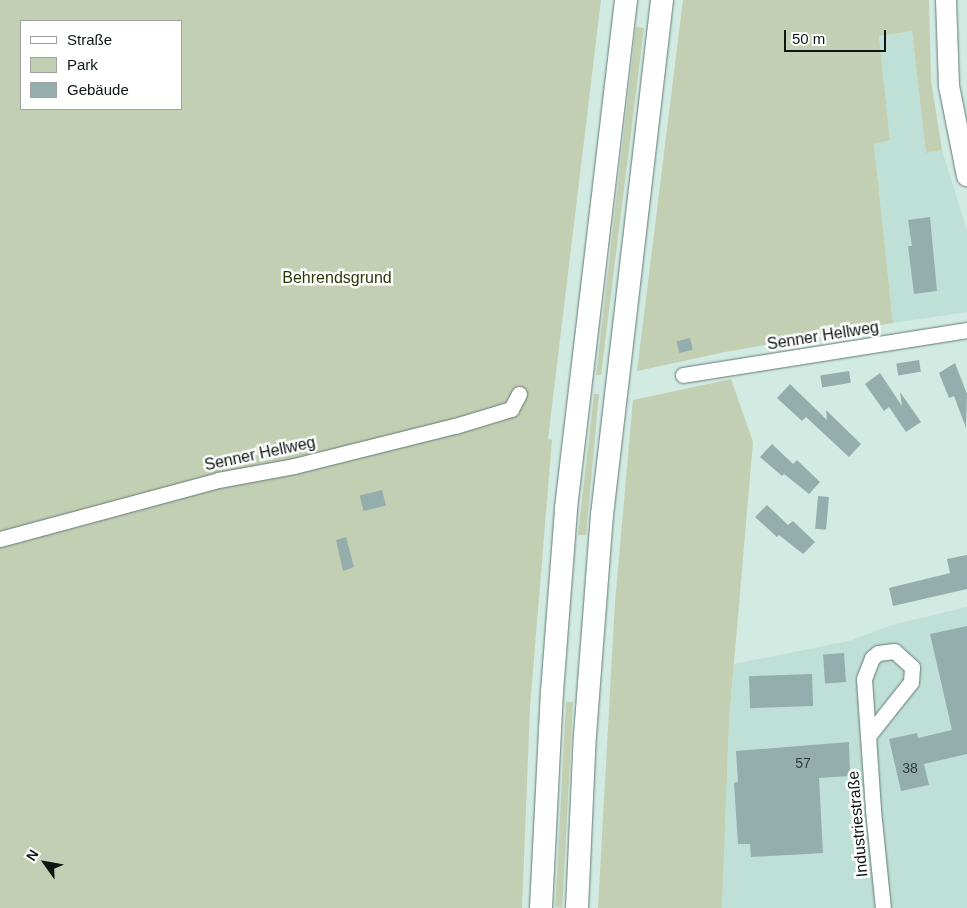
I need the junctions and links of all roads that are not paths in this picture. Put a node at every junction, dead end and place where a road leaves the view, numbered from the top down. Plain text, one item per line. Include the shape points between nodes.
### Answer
1 (626, 0) edge
2 (662, 0) edge
3 (946, 0) edge
4 (967, 176) edge
5 (967, 330) edge
6 (683, 375) dead end
7 (519, 394) dead end
8 (0, 539) edge
9 (868, 736) junction
10 (541, 908) edge
11 (577, 908) edge
12 (883, 908) edge

1 - 10 highway via 566,508
2 - 11 highway via 605,476 585,735
3 - 4 main road via 949,86
5 - 6 street, Senner Hellweg
7 - 8 street, Senner Hellweg via 511,409 455,426 294,466 218,480
9 - 9 street, Industriestraße via 912,682 912,667 894,651 878,653 866,672
9 - 12 street, Industriestraße

